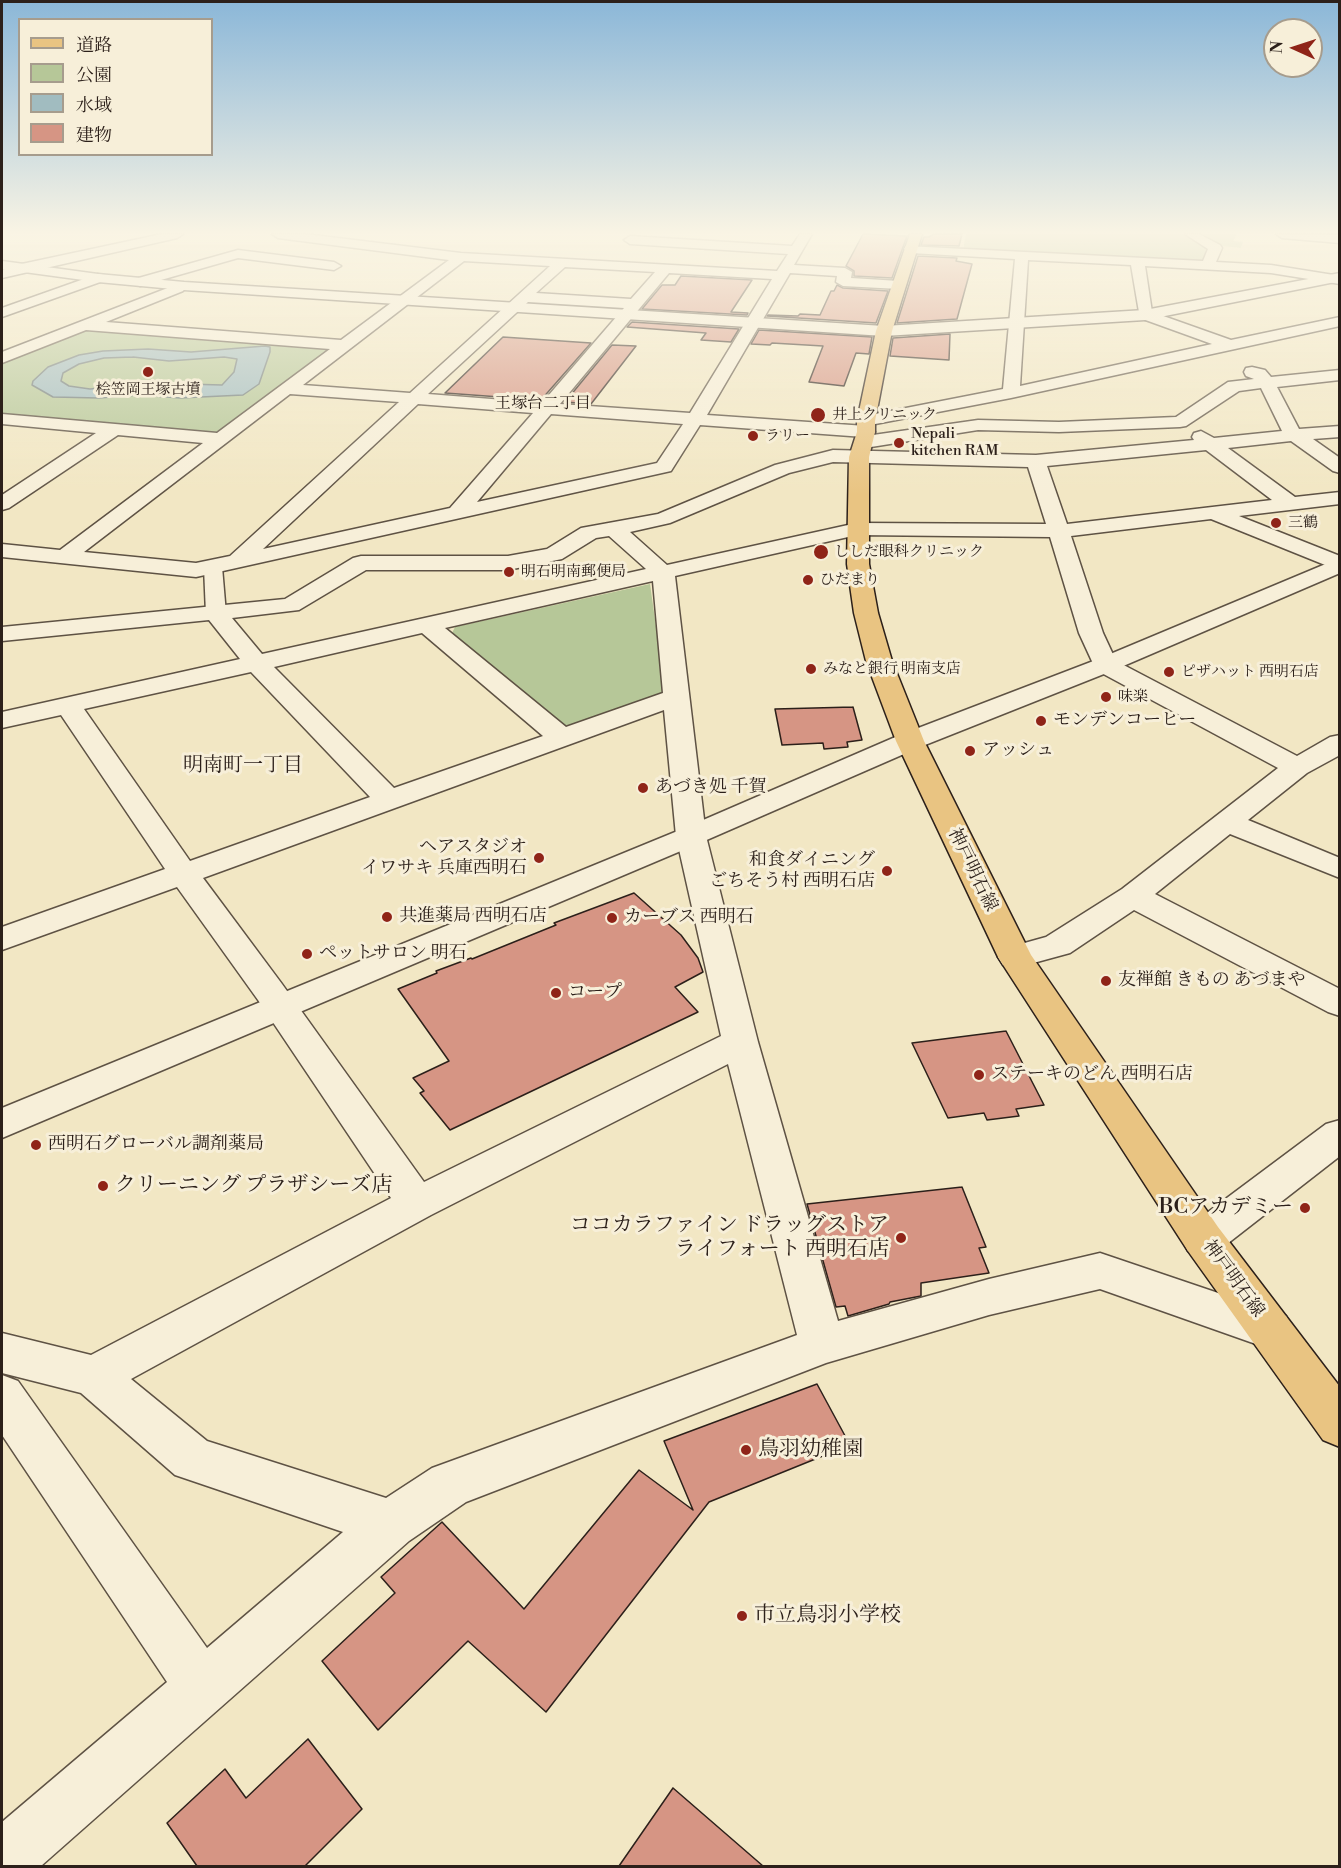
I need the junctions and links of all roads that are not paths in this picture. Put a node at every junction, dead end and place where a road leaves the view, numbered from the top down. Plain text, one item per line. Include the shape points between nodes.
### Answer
1 (95, 321) edge
2 (377, 321) edge
3 (500, 321) edge
4 (619, 321) edge
5 (735, 321) edge
6 (887, 321) edge
7 (1056, 321) edge
8 (1162, 321) edge
9 (1340, 321) edge
10 (753, 323) junction
11 (1015, 324) junction
12 (83, 326) junction
13 (884, 331) junction
14 (346, 345) junction
15 (1229, 345) junction
16 (1197, 351) junction
17 (4, 355) edge
18 (1340, 375) edge
19 (1268, 383) junction
20 (289, 389) junction
21 (1011, 393) junction
22 (414, 400) junction
23 (546, 410) junction
24 (4, 421) edge
25 (694, 421) junction
26 (1180, 422) junction
27 (115, 429) junction
28 (1340, 431) edge
29 (144, 432) junction
30 (1294, 435) junction
31 (864, 438) junction
32 (222, 439) junction
33 (1209, 443) junction
34 (117, 450) dead end
35 (68, 460) junction
36 (1036, 461) junction
37 (99, 462) dead end
38 (1340, 467) edge
39 (1340, 498) edge
40 (2, 504) edge
41 (1291, 504) junction
42 (457, 513) junction
43 (1216, 514) junction
44 (613, 528) junction
45 (857, 530) junction
46 (1059, 531) junction
47 (2, 551) edge
48 (63, 558) junction
49 (236, 562) junction
50 (1340, 565) edge
51 (213, 567) junction
52 (663, 573) junction
53 (216, 614) junction
54 (428, 626) junction
55 (2, 634) edge
56 (256, 663) junction
57 (1105, 665) junction
58 (676, 697) junction
59 (68, 705) junction
60 (2, 720) edge
61 (562, 738) junction
62 (910, 741) junction
63 (1340, 742) edge
64 (1297, 767) junction
65 (389, 800) junction
66 (1227, 822) junction
67 (691, 836) junction
68 (1340, 869) edge
69 (183, 873) junction
70 (1133, 896) junction
71 (2, 939) edge
72 (1015, 957) junction
73 (1340, 1004) edge
74 (281, 1007) junction
75 (740, 1042) junction
76 (2, 1125) edge
77 (1340, 1134) edge
78 (417, 1204) junction
79 (1203, 1239) junction
80 (1270, 1330) junction
81 (822, 1345) junction
82 (2, 1353) edge
83 (94, 1376) junction
84 (2, 1396) edge
85 (1340, 1425) edge
86 (391, 1524) junction
87 (202, 1688) junction
88 (2, 1861) edge

1 - 12 street
2 - 14 street
3 - 22 street
4 - 23 street
5 - 10 street
6 - 13 main road, 神戸明石線
7 - 11 street
8 - 15 street
9 - 15 street
10 - 13 street
10 - 25 street
11 - 13 street
11 - 21 street
12 - 14 street
12 - 17 street
13 - 31 main road, 神戸明石線
14 - 20 street
15 - 16 street
16 - 19 street via 1259,374
16 - 21 street
18 - 19 street
19 - 26 street via 1234,386
19 - 30 street
20 - 22 street
20 - 32 street
21 - 31 street
22 - 23 street
22 - 49 street
23 - 25 street
23 - 42 street
24 - 27 street
25 - 31 street
25 - 42 street via 664,467
26 - 31 street via 1059,427 978,425
26 - 33 street
27 - 29 street
27 - 35 street
28 - 30 street
29 - 32 street
29 - 34 street
30 - 33 street
30 - 38 street
31 - 36 street
31 - 44 street via 833,456 782,469 663,519
31 - 45 main road, 神戸明石線
32 - 48 street
33 - 36 street
33 - 41 street
35 - 37 street
35 - 40 street
36 - 46 street
39 - 41 street
41 - 43 street
42 - 49 street
43 - 46 street
43 - 50 street
44 - 52 street
44 - 53 street via 589,532 554,554 508,563 361,563 291,605
45 - 46 street
45 - 52 street
45 - 62 main road, 神戸明石線 via 866,613 879,662
46 - 57 street
47 - 48 street
48 - 51 street via 196,570
49 - 51 street
50 - 57 street
51 - 53 street
52 - 54 street
52 - 58 street
53 - 55 street
53 - 56 street
54 - 56 street
54 - 61 street
56 - 59 street
56 - 65 street
57 - 62 street
57 - 64 street
58 - 61 street
58 - 67 street
59 - 60 street
59 - 69 street
61 - 65 street
62 - 67 street
62 - 72 main road, 神戸明石線
63 - 64 street
64 - 66 street
65 - 69 street
66 - 68 street
66 - 70 street
67 - 74 street
67 - 75 street
69 - 71 street
69 - 74 street
70 - 72 street via 1058,945
70 - 73 street
72 - 79 main road, 神戸明石線
74 - 76 street
74 - 78 street
75 - 78 street
75 - 81 street
77 - 79 street
78 - 83 street
79 - 80 main road, 神戸明石線
80 - 81 street via 1100,1271 989,1297
80 - 85 main road, 神戸明石線
81 - 86 street via 449,1485
82 - 83 street
83 - 86 street via 192,1459
84 - 87 street
86 - 87 street
87 - 88 street

